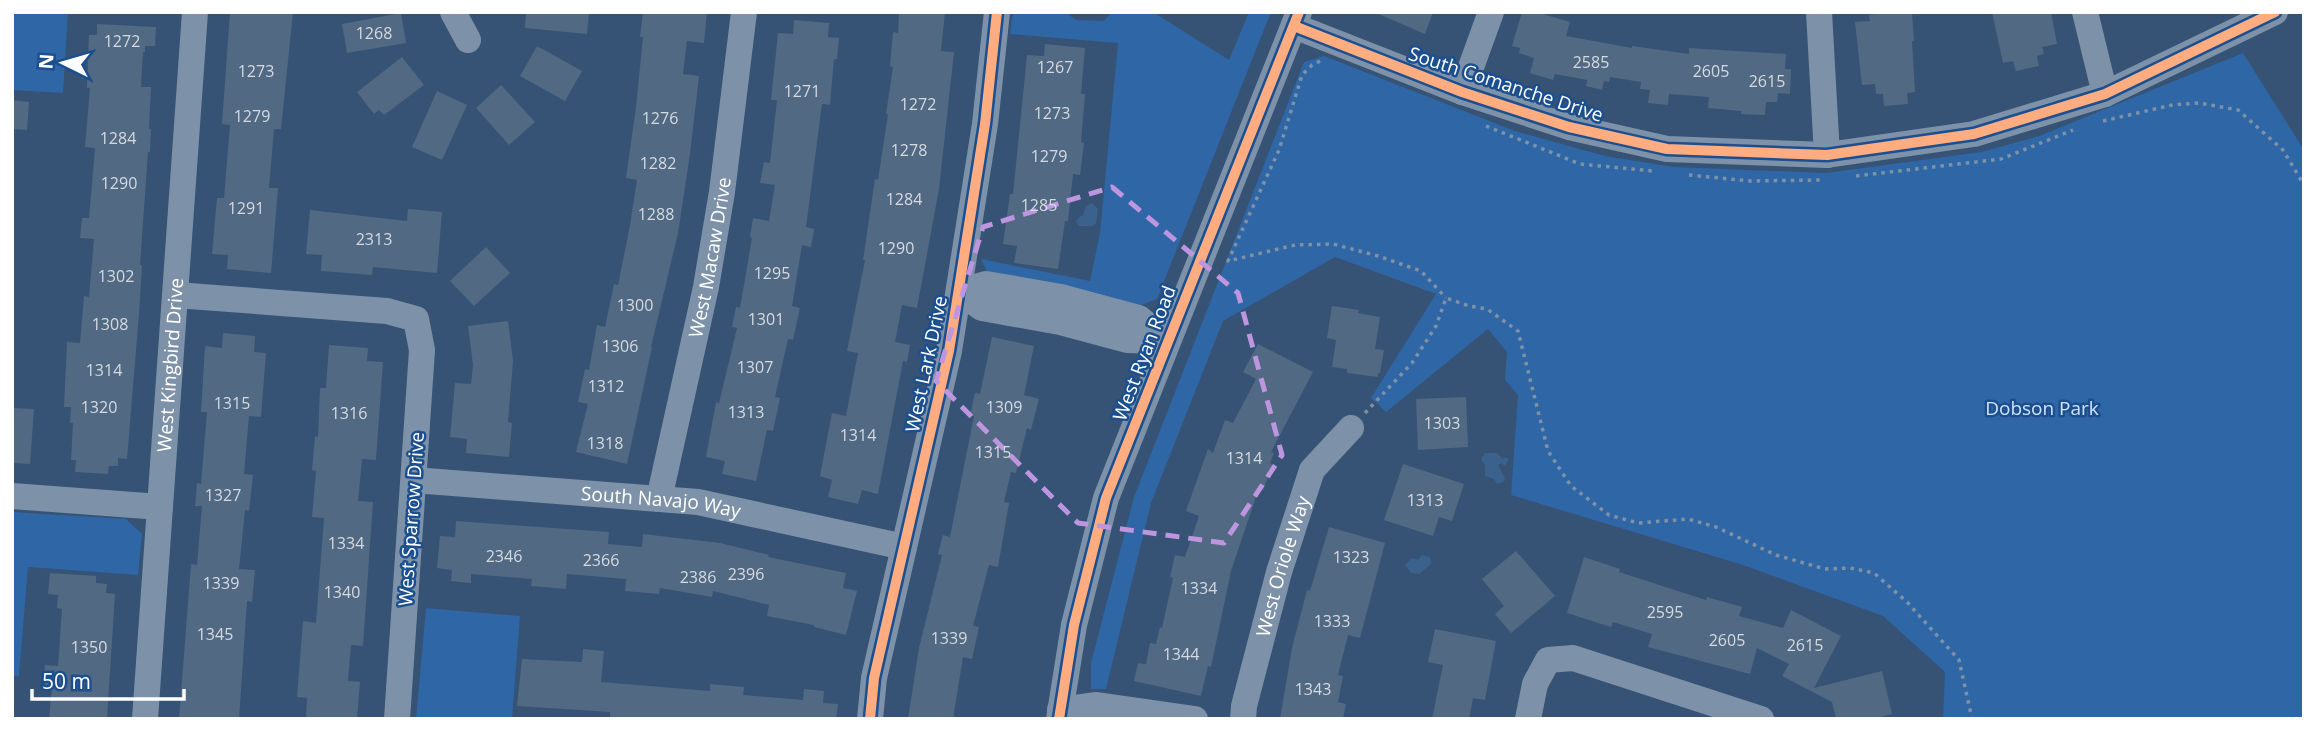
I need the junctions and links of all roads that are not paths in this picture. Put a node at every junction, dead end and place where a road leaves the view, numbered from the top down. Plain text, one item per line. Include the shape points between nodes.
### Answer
1 (195, 12) edge
2 (453, 12) edge
3 (744, 12) edge
4 (997, 12) edge
5 (1491, 12) edge
6 (1819, 12) edge
7 (2085, 12) edge
8 (2275, 12) edge
9 (1296, 19) edge
10 (468, 40) dead end
11 (1462, 92) junction
12 (2105, 94) junction
13 (1826, 155) junction
14 (959, 292) junction
15 (176, 295) junction
16 (1167, 341) junction
17 (1351, 428) road end
18 (414, 480) junction
19 (12, 496) edge
20 (659, 499) junction
21 (160, 507) junction
22 (904, 547) junction
23 (1065, 716) edge
24 (145, 719) edge
25 (397, 719) edge
26 (870, 719) edge
27 (1195, 719) edge
28 (1242, 719) edge
29 (1528, 719) edge
30 (1760, 719) edge

1 - 15 street, West Kingbird Drive
2 - 10 street
3 - 20 street, West Macaw Drive via 706,287
4 - 14 street, West Lark Drive
5 - 11 street
6 - 13 street
7 - 12 street
8 - 12 street, South Comanche Drive
9 - 11 street, South Comanche Drive
9 - 16 street, West Ryan Road
11 - 13 street, South Comanche Drive via 1569,127 1667,149
12 - 13 street, South Comanche Drive via 1974,134
14 - 16 street via 986,284 1061,297 1139,318
14 - 22 street, West Lark Drive
15 - 18 street, West Sparrow Drive via 387,311 416,319 422,350
15 - 21 street, West Kingbird Drive
16 - 23 street, West Ryan Road via 1106,498 1074,625
17 - 28 street, West Oriole Way via 1312,470 1279,572
18 - 20 street, South Navajo Way
18 - 25 street, West Sparrow Drive
19 - 21 street
20 - 22 street, South Navajo Way via 698,502
21 - 24 street, West Kingbird Drive
22 - 26 street, West Lark Drive via 874,678
23 - 27 street via 1097,705
29 - 30 street via 1535,684 1548,660 1573,658

